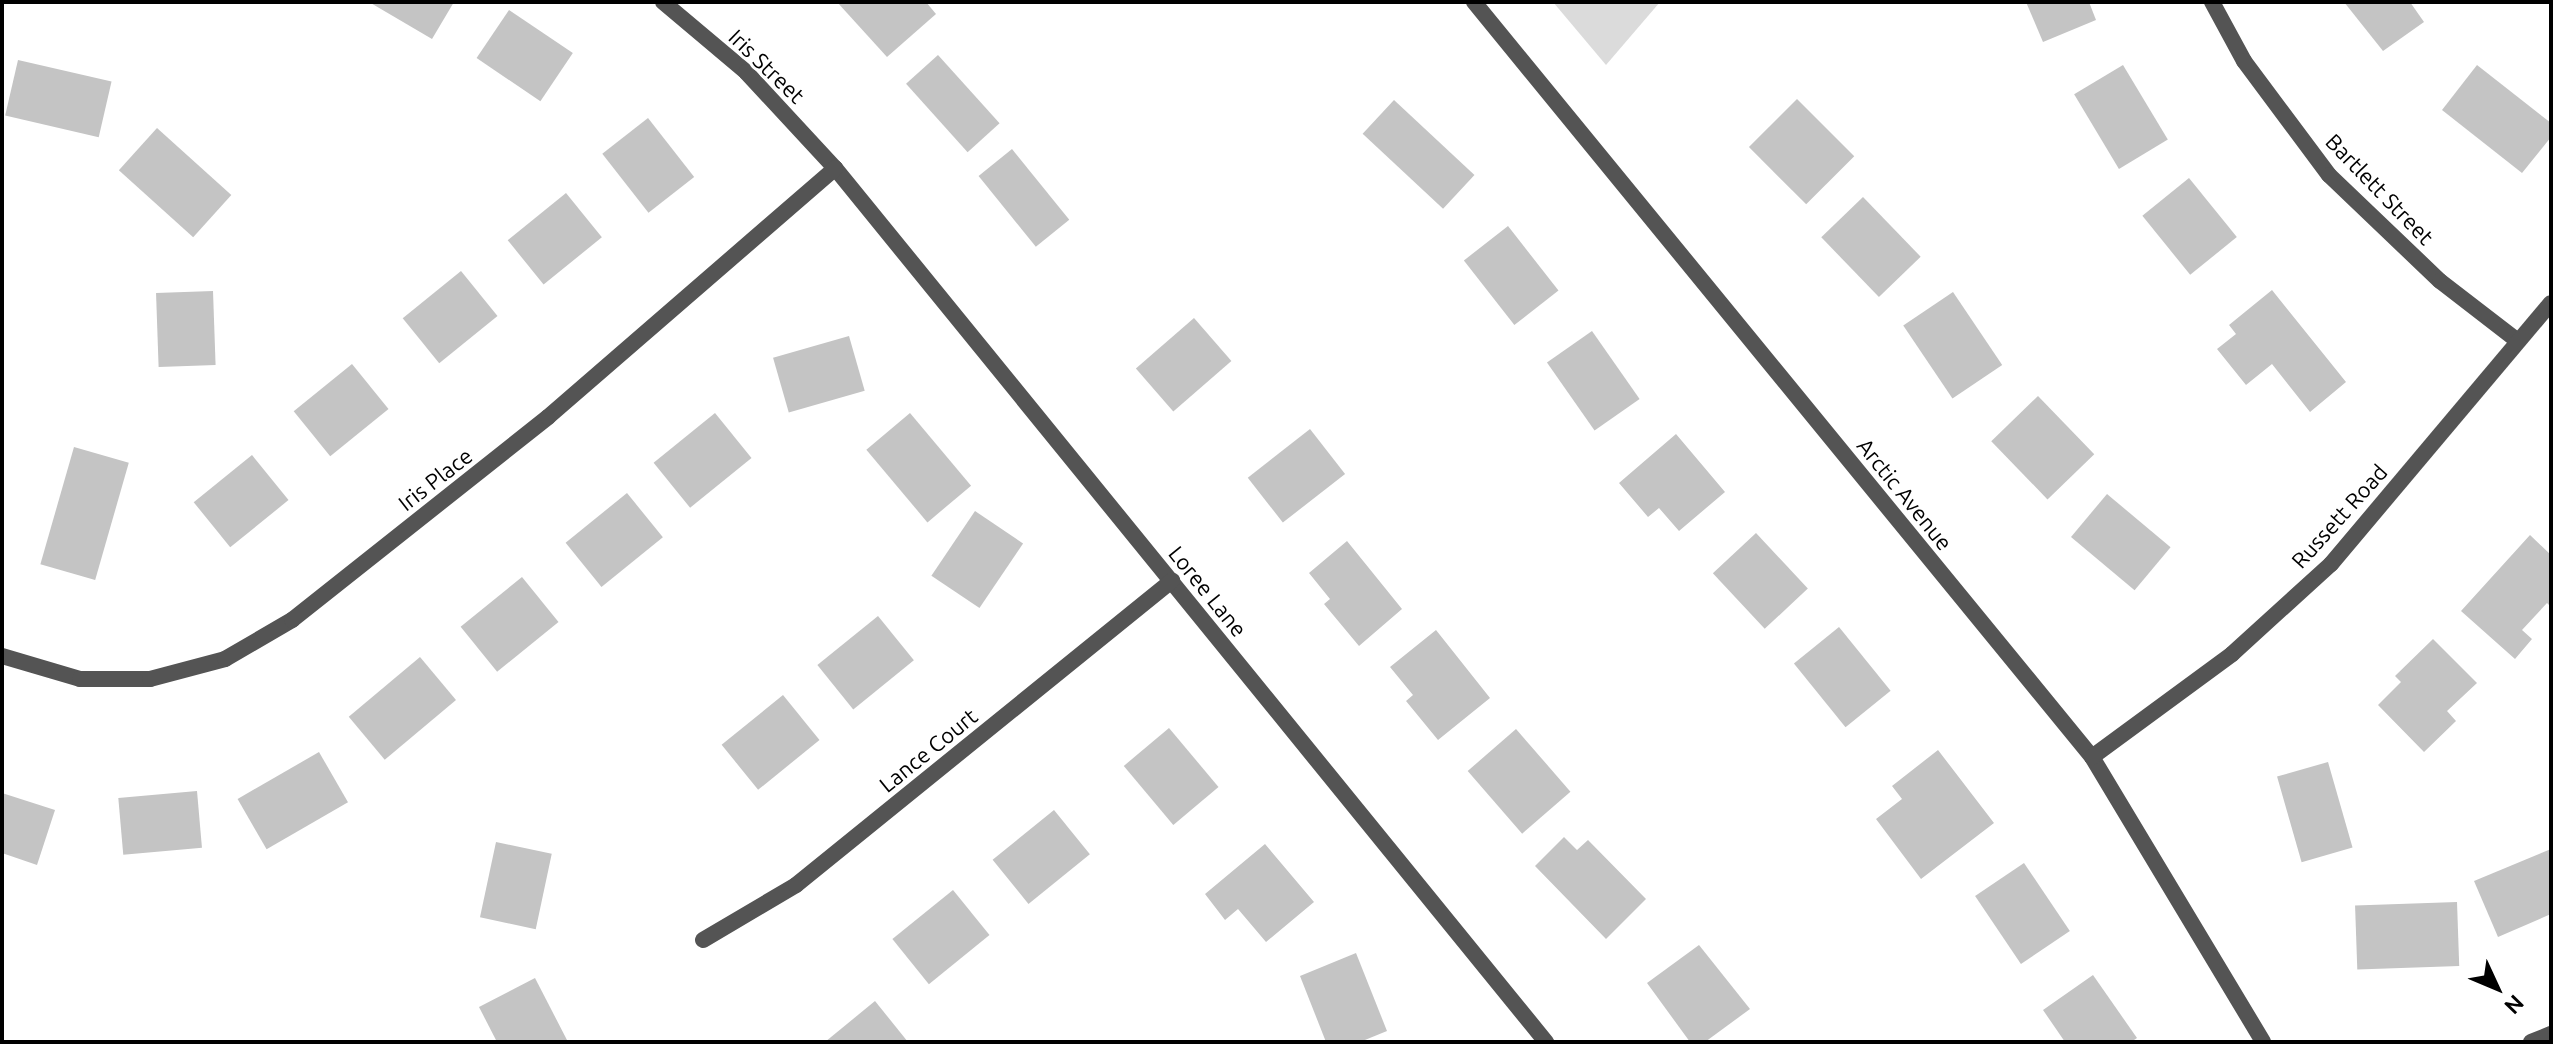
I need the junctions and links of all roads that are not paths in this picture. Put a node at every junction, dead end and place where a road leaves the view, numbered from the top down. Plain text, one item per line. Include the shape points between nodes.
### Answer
1 (663, 2) edge
2 (1474, 2) edge
3 (2212, 2) edge
4 (835, 168) junction
5 (2551, 303) edge
6 (2518, 341) junction
7 (1172, 581) junction
8 (2, 656) edge
9 (2092, 757) junction
10 (703, 940) dead end
11 (2551, 1034) edge
12 (1538, 1039) edge
13 (2263, 1042) edge
14 (2531, 1042) edge

1 - 4 street, Iris Street via 746,72
2 - 9 street, Arctic Avenue
3 - 6 street, Bartlett Street via 2244,61 2329,175 2440,281
4 - 7 street, Loree Lane
4 - 8 street, Iris Place via 548,417 292,620 225,659 150,679 80,679
5 - 6 street, Russett Road
6 - 9 street, Russett Road via 2331,564 2232,654
7 - 10 street, Lance Court via 796,885
7 - 12 street, Loree Lane
9 - 13 street, Arctic Avenue
11 - 14 street

